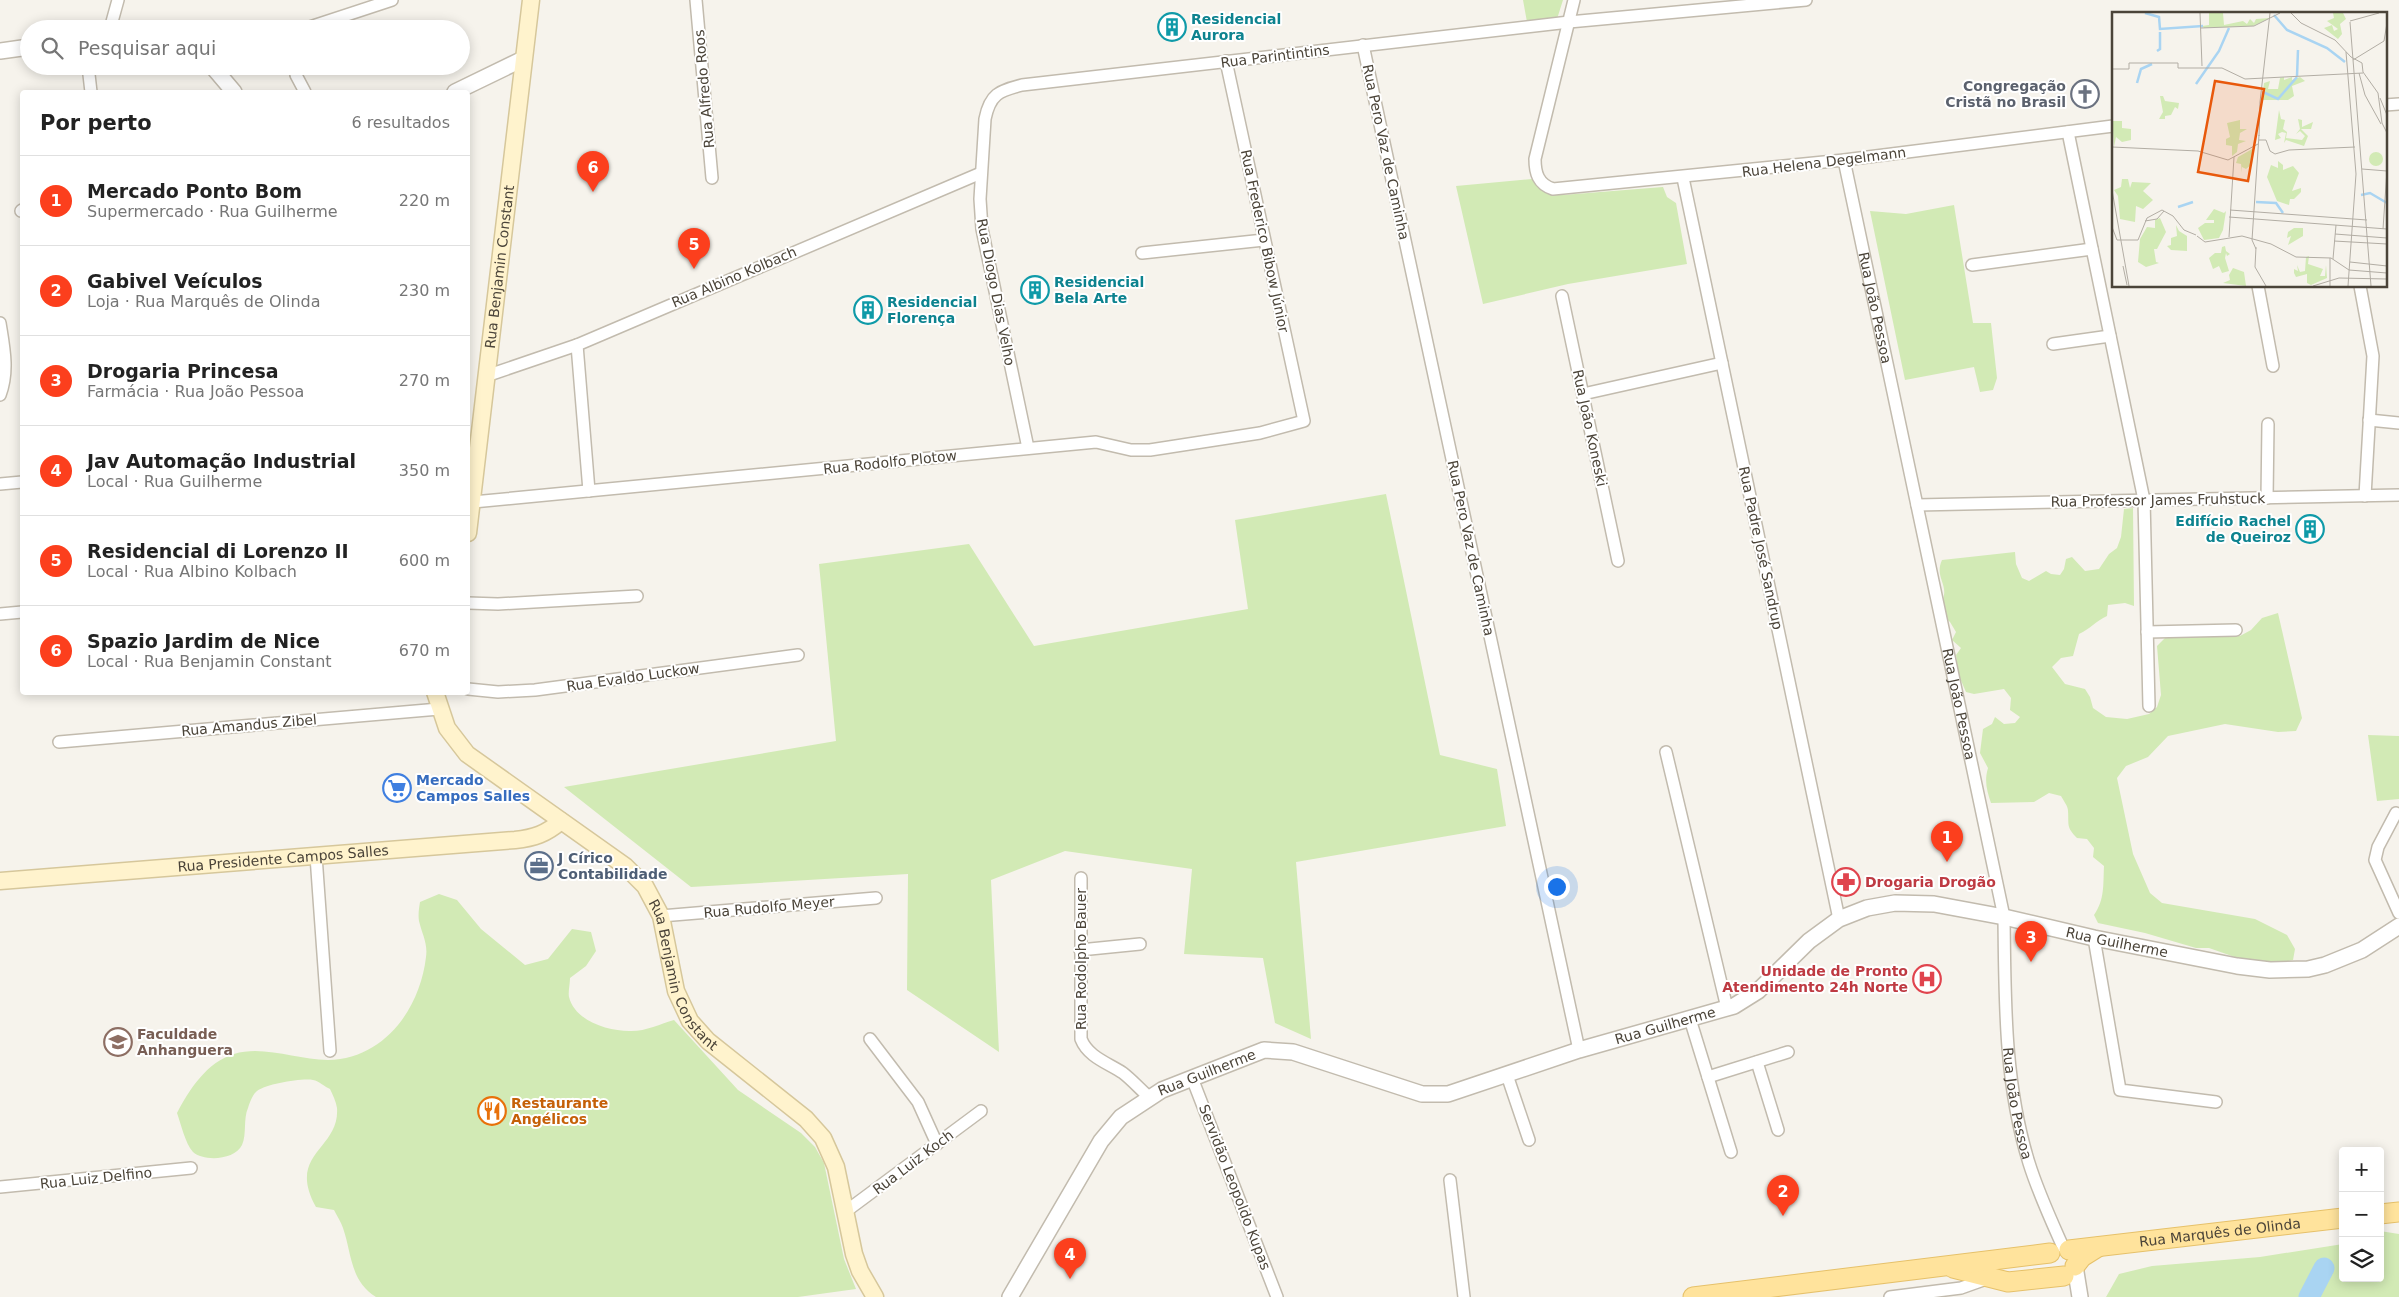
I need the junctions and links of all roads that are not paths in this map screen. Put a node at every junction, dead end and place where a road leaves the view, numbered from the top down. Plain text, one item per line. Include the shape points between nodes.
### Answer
1 (118, 0) edge
2 (392, 0) edge
3 (531, 0) edge
4 (696, 0) edge
5 (1574, 0) edge
6 (1806, 0) edge
7 (112, 20) edge
8 (329, 20) edge
9 (1569, 22) junction
10 (1363, 45) junction
11 (20, 48) edge
12 (0, 51) edge
13 (523, 59) junction
14 (1226, 61) junction
15 (89, 75) edge
16 (219, 75) edge
17 (296, 75) edge
18 (91, 90) edge
19 (230, 90) edge
20 (304, 90) edge
21 (459, 90) edge
22 (2399, 104) edge
23 (988, 105) joint
24 (2386, 105) edge
25 (2112, 126) edge
26 (2068, 132) junction
27 (1844, 160) junction
28 (981, 173) junction
29 (712, 178) dead end
30 (1683, 178) junction
31 (1264, 240) junction
32 (2092, 249) junction
33 (1142, 253) dead end
34 (1972, 266) dead end
35 (2258, 288) edge
36 (2360, 288) edge
37 (1562, 296) dead end
38 (0, 323) edge
39 (2110, 336) junction
40 (2053, 344) dead end
41 (577, 345) junction
42 (1722, 363) junction
43 (2273, 366) dead end
44 (486, 376) junction
45 (0, 394) edge
46 (1583, 394) junction
47 (2369, 420) junction
48 (1304, 421) joint
49 (2399, 423) edge
50 (2268, 424) dead end
51 (473, 444) edge
52 (1028, 448) junction
53 (20, 482) edge
54 (0, 484) edge
55 (589, 491) junction
56 (2399, 495) edge
57 (2366, 496) junction
58 (2267, 498) junction
59 (2144, 500) junction
60 (472, 502) junction
61 (1917, 505) junction
62 (470, 518) edge
63 (1618, 561) dead end
64 (638, 596) dead end
65 (470, 603) edge
66 (20, 612) edge
67 (0, 614) edge
68 (2236, 630) dead end
69 (2147, 632) junction
70 (798, 655) dead end
71 (470, 689) edge
72 (436, 695) edge
73 (2149, 706) dead end
74 (439, 709) junction
75 (59, 742) dead end
76 (1666, 752) dead end
77 (2396, 813) dead end
78 (561, 821) junction
79 (316, 856) junction
80 (1081, 878) dead end
81 (0, 880) edge
82 (876, 898) dead end
83 (2399, 912) edge
84 (661, 916) junction
85 (2004, 917) junction
86 (1840, 919) junction
87 (2399, 926) edge
88 (2094, 938) junction
89 (1140, 944) dead end
90 (1080, 950) junction
91 (1727, 1008) junction
92 (1690, 1019) junction
93 (870, 1039) dead end
94 (1579, 1050) junction
95 (330, 1051) dead end
96 (1788, 1052) dead end
97 (1757, 1062) junction
98 (1507, 1075) junction
99 (1708, 1077) junction
100 (1192, 1078) junction
101 (1149, 1097) junction
102 (2216, 1102) dead end
103 (981, 1111) dead end
104 (1778, 1130) dead end
105 (1529, 1140) dead end
106 (937, 1144) junction
107 (1731, 1152) dead end
108 (191, 1168) dead end
109 (1450, 1180) dead end
110 (0, 1187) edge
111 (845, 1212) junction
112 (2399, 1212) edge
113 (2384, 1214) edge
114 (2339, 1218) edge
115 (2004, 1258) junction
116 (2064, 1258) junction
117 (1945, 1265) junction
118 (1989, 1278) junction
119 (1723, 1295) edge
120 (2079, 1295) edge
121 (871, 1297) edge
122 (875, 1297) edge
123 (1010, 1297) edge
124 (1277, 1297) edge
125 (1464, 1297) edge
126 (1693, 1297) edge
127 (1890, 1297) edge

1 - 7 street
2 - 8 street
3 - 13 main road, Rua Benjamin Constant
4 - 29 street, Rua Alfredo Roos
5 - 9 street
6 - 9 street, Rua Parintintins
9 - 10 street, Rua Parintintins
9 - 30 street, Rua Helena Degelmann via 1537,147 1535,169 1539,179 1548,187 1562,189
10 - 14 street, Rua Parintintins
10 - 94 street, Rua Pero Vaz de Caminha
11 - 12 street
13 - 21 street
13 - 44 main road, Rua Benjamin Constant
14 - 23 street, Rua Parintintins via 1022,85 998,93
14 - 31 street, Rua Frederico Bibow Júnior
15 - 18 street
16 - 19 street
17 - 20 street
22 - 24 street
23 - 28 street, Rua Diogo Dias Velho
25 - 26 street, Rua Helena Degelmann
26 - 27 street, Rua Helena Degelmann
26 - 32 street
27 - 30 street, Rua Helena Degelmann
27 - 61 street, Rua João Pessoa
28 - 41 street, Rua Albino Kolbach
28 - 52 street, Rua Diogo Dias Velho via 982,229
30 - 42 street, Rua Padre José Sandrup
31 - 33 street
31 - 48 street, Rua Frederico Bibow Júnior
32 - 34 street
32 - 39 street
35 - 43 street
36 - 47 street via 2373,356
37 - 46 street, Rua João Koneski
38 - 45 street via 6,365
39 - 40 street
39 - 59 street
41 - 44 street, Rua Albino Kolbach
41 - 55 street
42 - 46 street
42 - 86 street, Rua Padre José Sandrup
44 - 51 main road, Rua Benjamin Constant
46 - 63 street, Rua João Koneski
47 - 49 street
47 - 57 street
48 - 52 street, Rua Rodolfo Plotow via 1260,433 1150,450 1131,450 1096,442
50 - 58 street
51 - 60 main road, Rua Benjamin Constant
52 - 55 street, Rua Rodolfo Plotow
53 - 54 street
55 - 60 street, Rua Rodolfo Plotow
56 - 57 street, Rua Professor James Fruhstuck
57 - 58 street, Rua Professor James Fruhstuck
58 - 59 street, Rua Professor James Fruhstuck
59 - 61 street, Rua Professor James Fruhstuck
59 - 69 street
60 - 62 main road, Rua Benjamin Constant
61 - 85 street, Rua João Pessoa
64 - 65 street
66 - 67 street
68 - 69 street
69 - 73 street
70 - 71 street, Rua Evaldo Luckow via 536,690
72 - 74 main road, Rua Benjamin Constant
74 - 75 street, Rua Amandus Zibel
74 - 78 main road, Rua Benjamin Constant via 447,728 467,754
76 - 91 street
77 - 83 street via 2378,847 2375,860
78 - 79 main road, Rua Presidente Campos Salles via 547,833 534,838
78 - 84 main road, Rua Benjamin Constant via 635,875 651,895
79 - 81 main road, Rua Presidente Campos Salles
79 - 95 street
80 - 90 street, Rua Rodolpho Bauer
82 - 84 street, Rua Rudolfo Meyer
84 - 111 main road, Rua Benjamin Constant via 676,991 690,1021 708,1041 806,1120 823,1138 836,1167
85 - 86 street, Rua Guilherme via 1934,904 1904,903 1867,908
85 - 88 street, Rua Guilherme
85 - 116 street, Rua João Pessoa via 2011,1077 2028,1162
86 - 91 street, Rua Guilherme via 1809,941 1758,991
87 - 88 street, Rua Guilherme via 2344,959 2287,970 2237,966
88 - 102 street via 2120,1090
89 - 90 street
90 - 101 street, Rua Rodolpho Bauer via 1080,1030 1084,1048 1121,1072
91 - 92 street, Rua Guilherme
92 - 94 street, Rua Guilherme
92 - 99 street
93 - 106 street via 918,1102
94 - 98 street, Rua Guilherme
96 - 97 street
97 - 99 street
97 - 104 street
98 - 100 street, Rua Guilherme via 1459,1092 1422,1094 1280,1050 1264,1050
98 - 105 street
99 - 107 street
100 - 101 street, Rua Guilherme
100 - 124 street, Servidão Leopoldo Kupas
101 - 123 street, Rua Guilherme via 1121,1116 1101,1141
103 - 106 street, Rua Luiz Koch
106 - 111 street, Rua Luiz Koch
108 - 110 street, Rua Luiz Delfino
109 - 125 street
111 - 122 main road, Rua Benjamin Constant via 854,1254
112 - 113 main road
114 - 116 main road, Rua Marquês de Olinda via 2099,1247
115 - 116 main road
115 - 117 main road
115 - 118 main road
116 - 118 main road via 2013,1282
116 - 120 street, Rua João Pessoa
117 - 118 main road
117 - 119 main road
118 - 127 street via 1961,1288
119 - 126 main road
121 - 122 street

